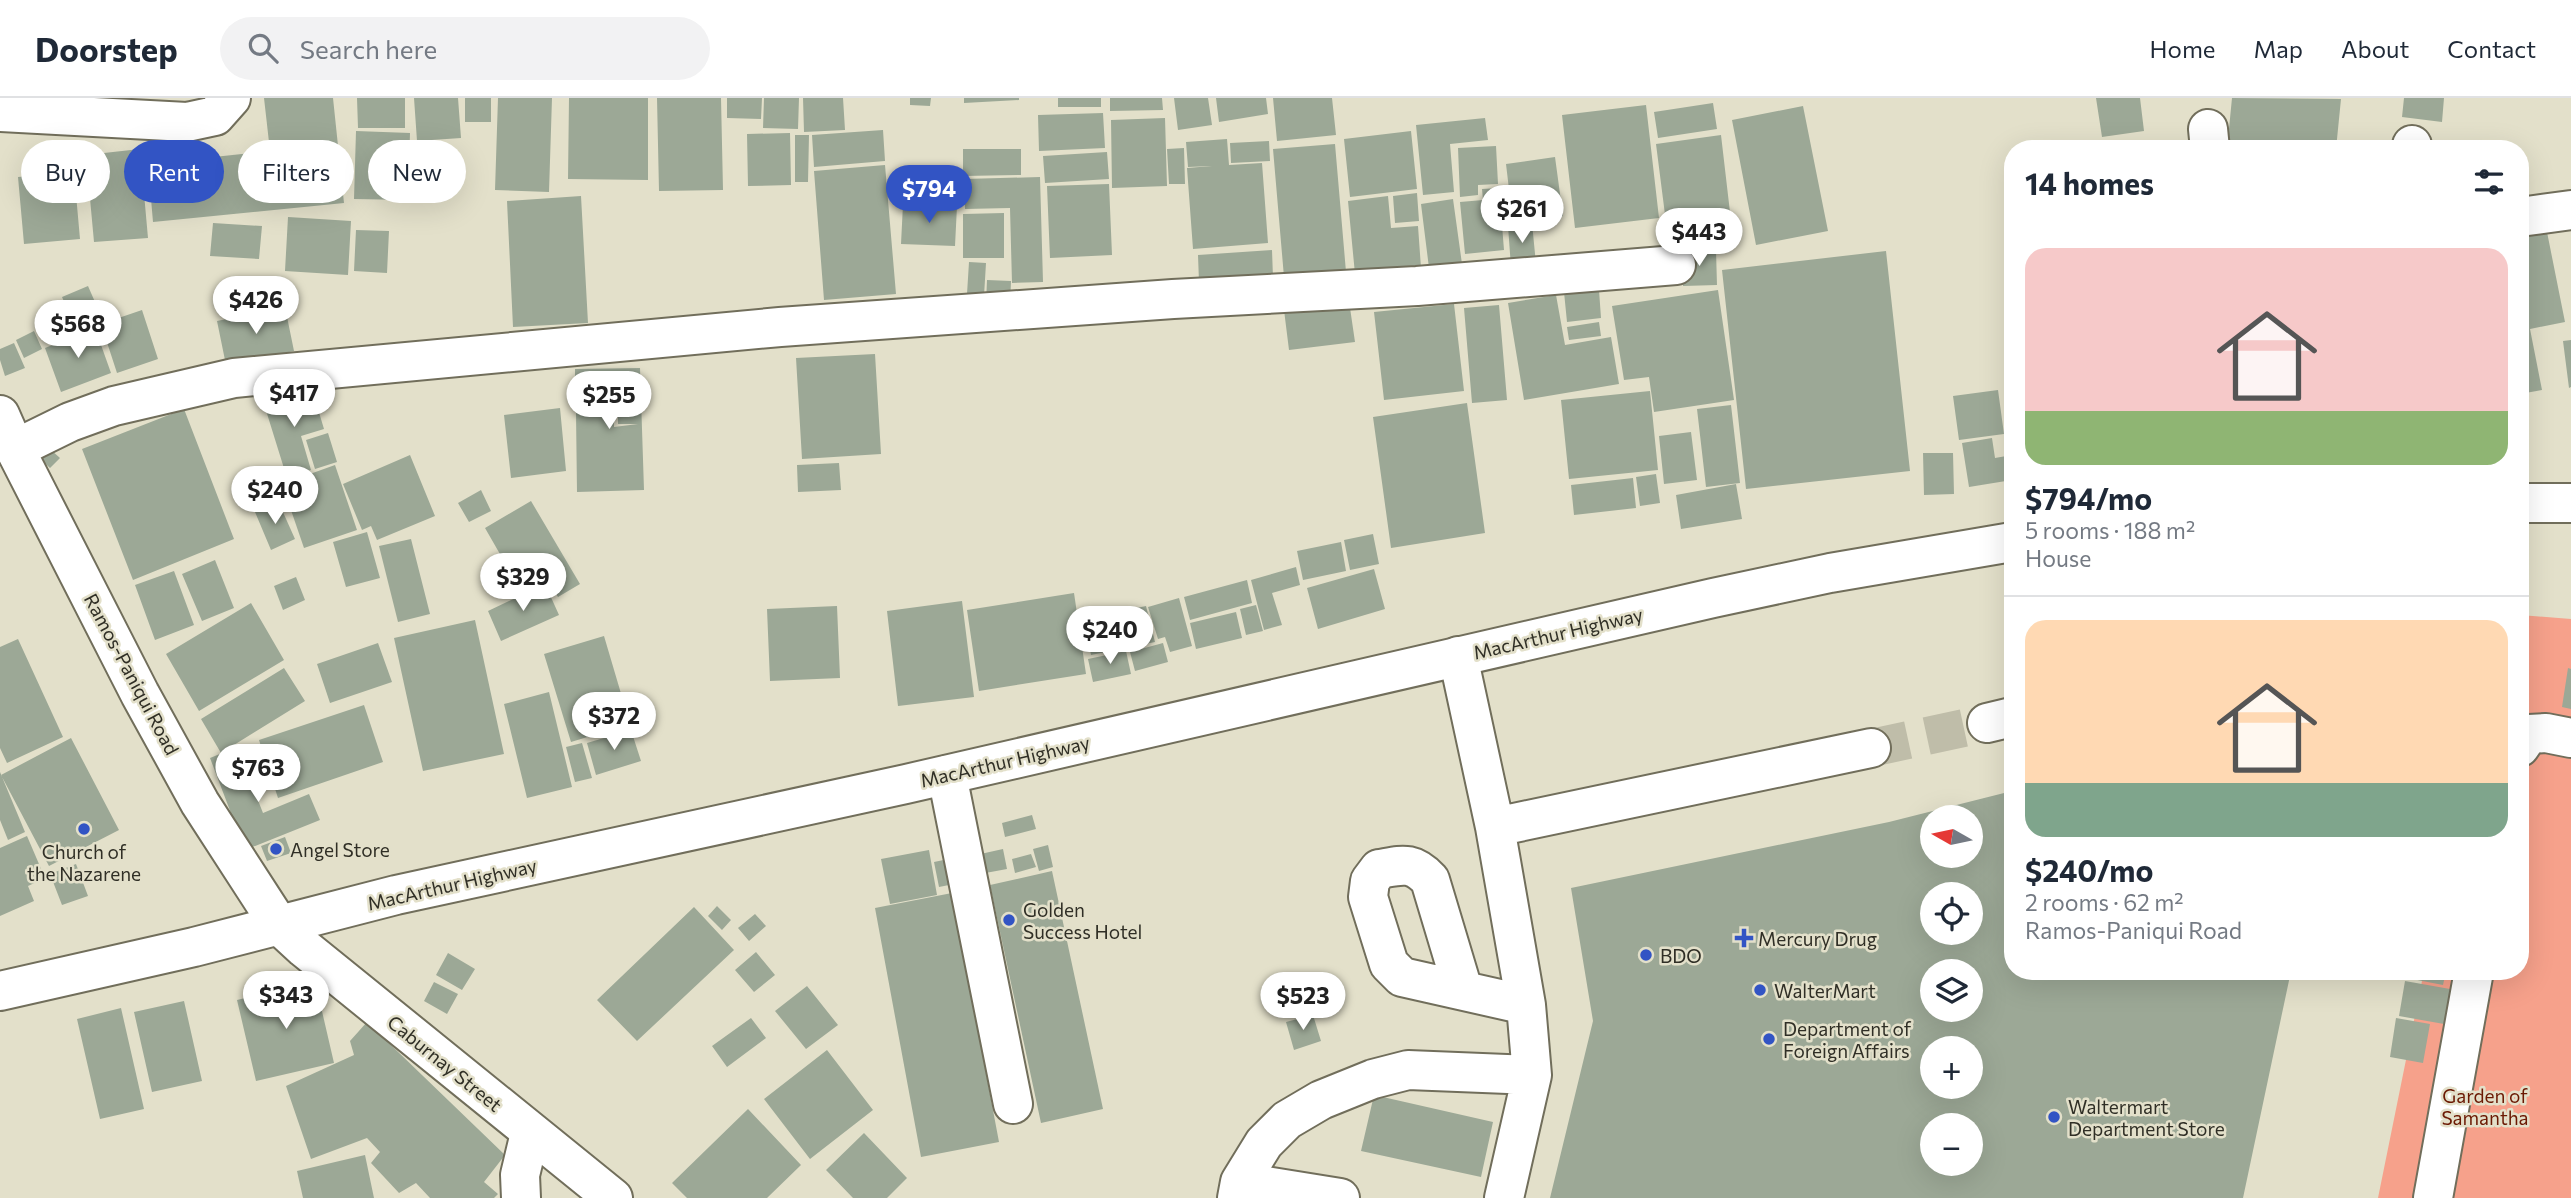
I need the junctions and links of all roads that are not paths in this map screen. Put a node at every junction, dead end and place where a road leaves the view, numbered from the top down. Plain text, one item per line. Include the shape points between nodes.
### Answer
1 (231, 98) edge
2 (0, 113) edge
3 (2571, 210) edge
4 (2529, 216) edge
5 (1676, 265) dead end
6 (0, 415) edge
7 (15, 449) junction
8 (2529, 502) edge
9 (2571, 503) edge
10 (2004, 543) edge
11 (1458, 656) junction
12 (2529, 734) edge
13 (2571, 738) edge
14 (1871, 748) tunnel mouth
15 (947, 775) junction
16 (1495, 827) junction
17 (279, 925) junction
18 (2472, 980) edge
19 (1463, 990) dead end
20 (0, 991) edge
21 (1526, 1005) junction
22 (1531, 1076) junction
23 (1013, 1104) dead end
24 (530, 1133) junction
25 (1239, 1190) edge
26 (521, 1198) edge
27 (614, 1198) edge
28 (1340, 1198) edge
29 (1504, 1198) edge
30 (2433, 1198) edge

1 - 2 main road via 215,116 187,122
3 - 4 main road
5 - 7 main road via 780,327 234,378 114,406
6 - 7 main road, Ramos-Paniqui Road
7 - 17 main road, Ramos-Paniqui Road via 200,803
8 - 9 main road
10 - 11 main road, MacArthur Highway via 1830,573
11 - 15 main road, MacArthur Highway
11 - 16 main road
12 - 13 main road
14 - 16 main road
15 - 17 main road, MacArthur Highway via 396,895
15 - 23 main road
16 - 21 main road
17 - 20 main road, MacArthur Highway
17 - 24 main road, Caburnay Street
18 - 30 main road
19 - 21 main road
21 - 22 main road
22 - 25 main road via 1408,1070 1373,1079 1287,1120 1264,1143
22 - 29 main road
24 - 26 main road via 520,1175
24 - 27 main road, Caburnay Street
25 - 28 main road

